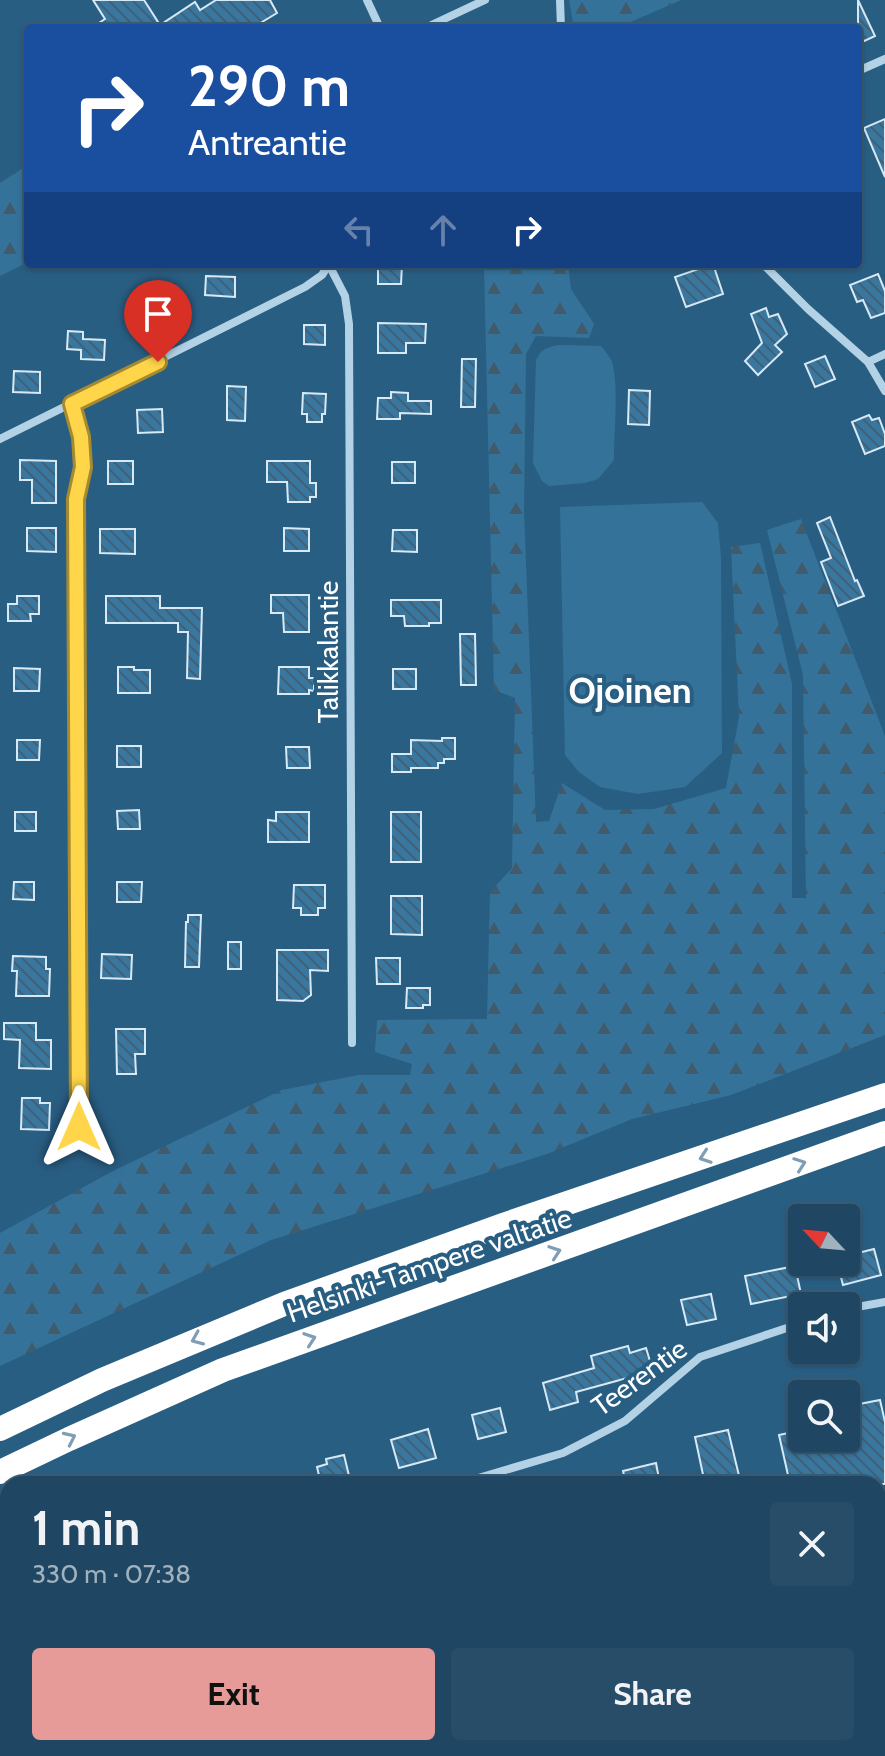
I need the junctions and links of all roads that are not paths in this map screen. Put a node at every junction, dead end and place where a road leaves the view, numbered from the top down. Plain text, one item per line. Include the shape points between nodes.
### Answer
1 (367, 0) edge
2 (485, 0) edge
3 (560, 0) edge
4 (378, 24) edge
5 (434, 24) edge
6 (561, 24) edge
7 (885, 59) edge
8 (862, 69) edge
9 (326, 268) edge
10 (331, 268) edge
11 (767, 268) edge
12 (885, 354) edge
13 (868, 362) junction
14 (885, 391) edge
15 (72, 404) junction
16 (0, 439) edge
17 (352, 1043) dead end
18 (885, 1095) edge
19 (79, 1127) dead end
20 (885, 1133) edge
21 (885, 1302) edge
22 (860, 1306) edge
23 (788, 1328) edge
24 (0, 1429) edge
25 (0, 1472) edge
26 (485, 1476) edge

1 - 4 street
2 - 5 street
3 - 6 street
7 - 8 street
9 - 15 street via 305,287
10 - 17 street, Talikkalantie via 345,296 349,324
11 - 13 street
12 - 13 street
13 - 14 street
15 - 16 street
15 - 19 street via 83,467 76,499
18 -> 24 highway, Helsinki-Tampere valtatie via 284,1304
25 -> 20 highway, Helsinki-Tampere valtatie via 223,1370
21 - 22 street
23 - 26 street, Teerentie via 700,1357 625,1421 563,1453

